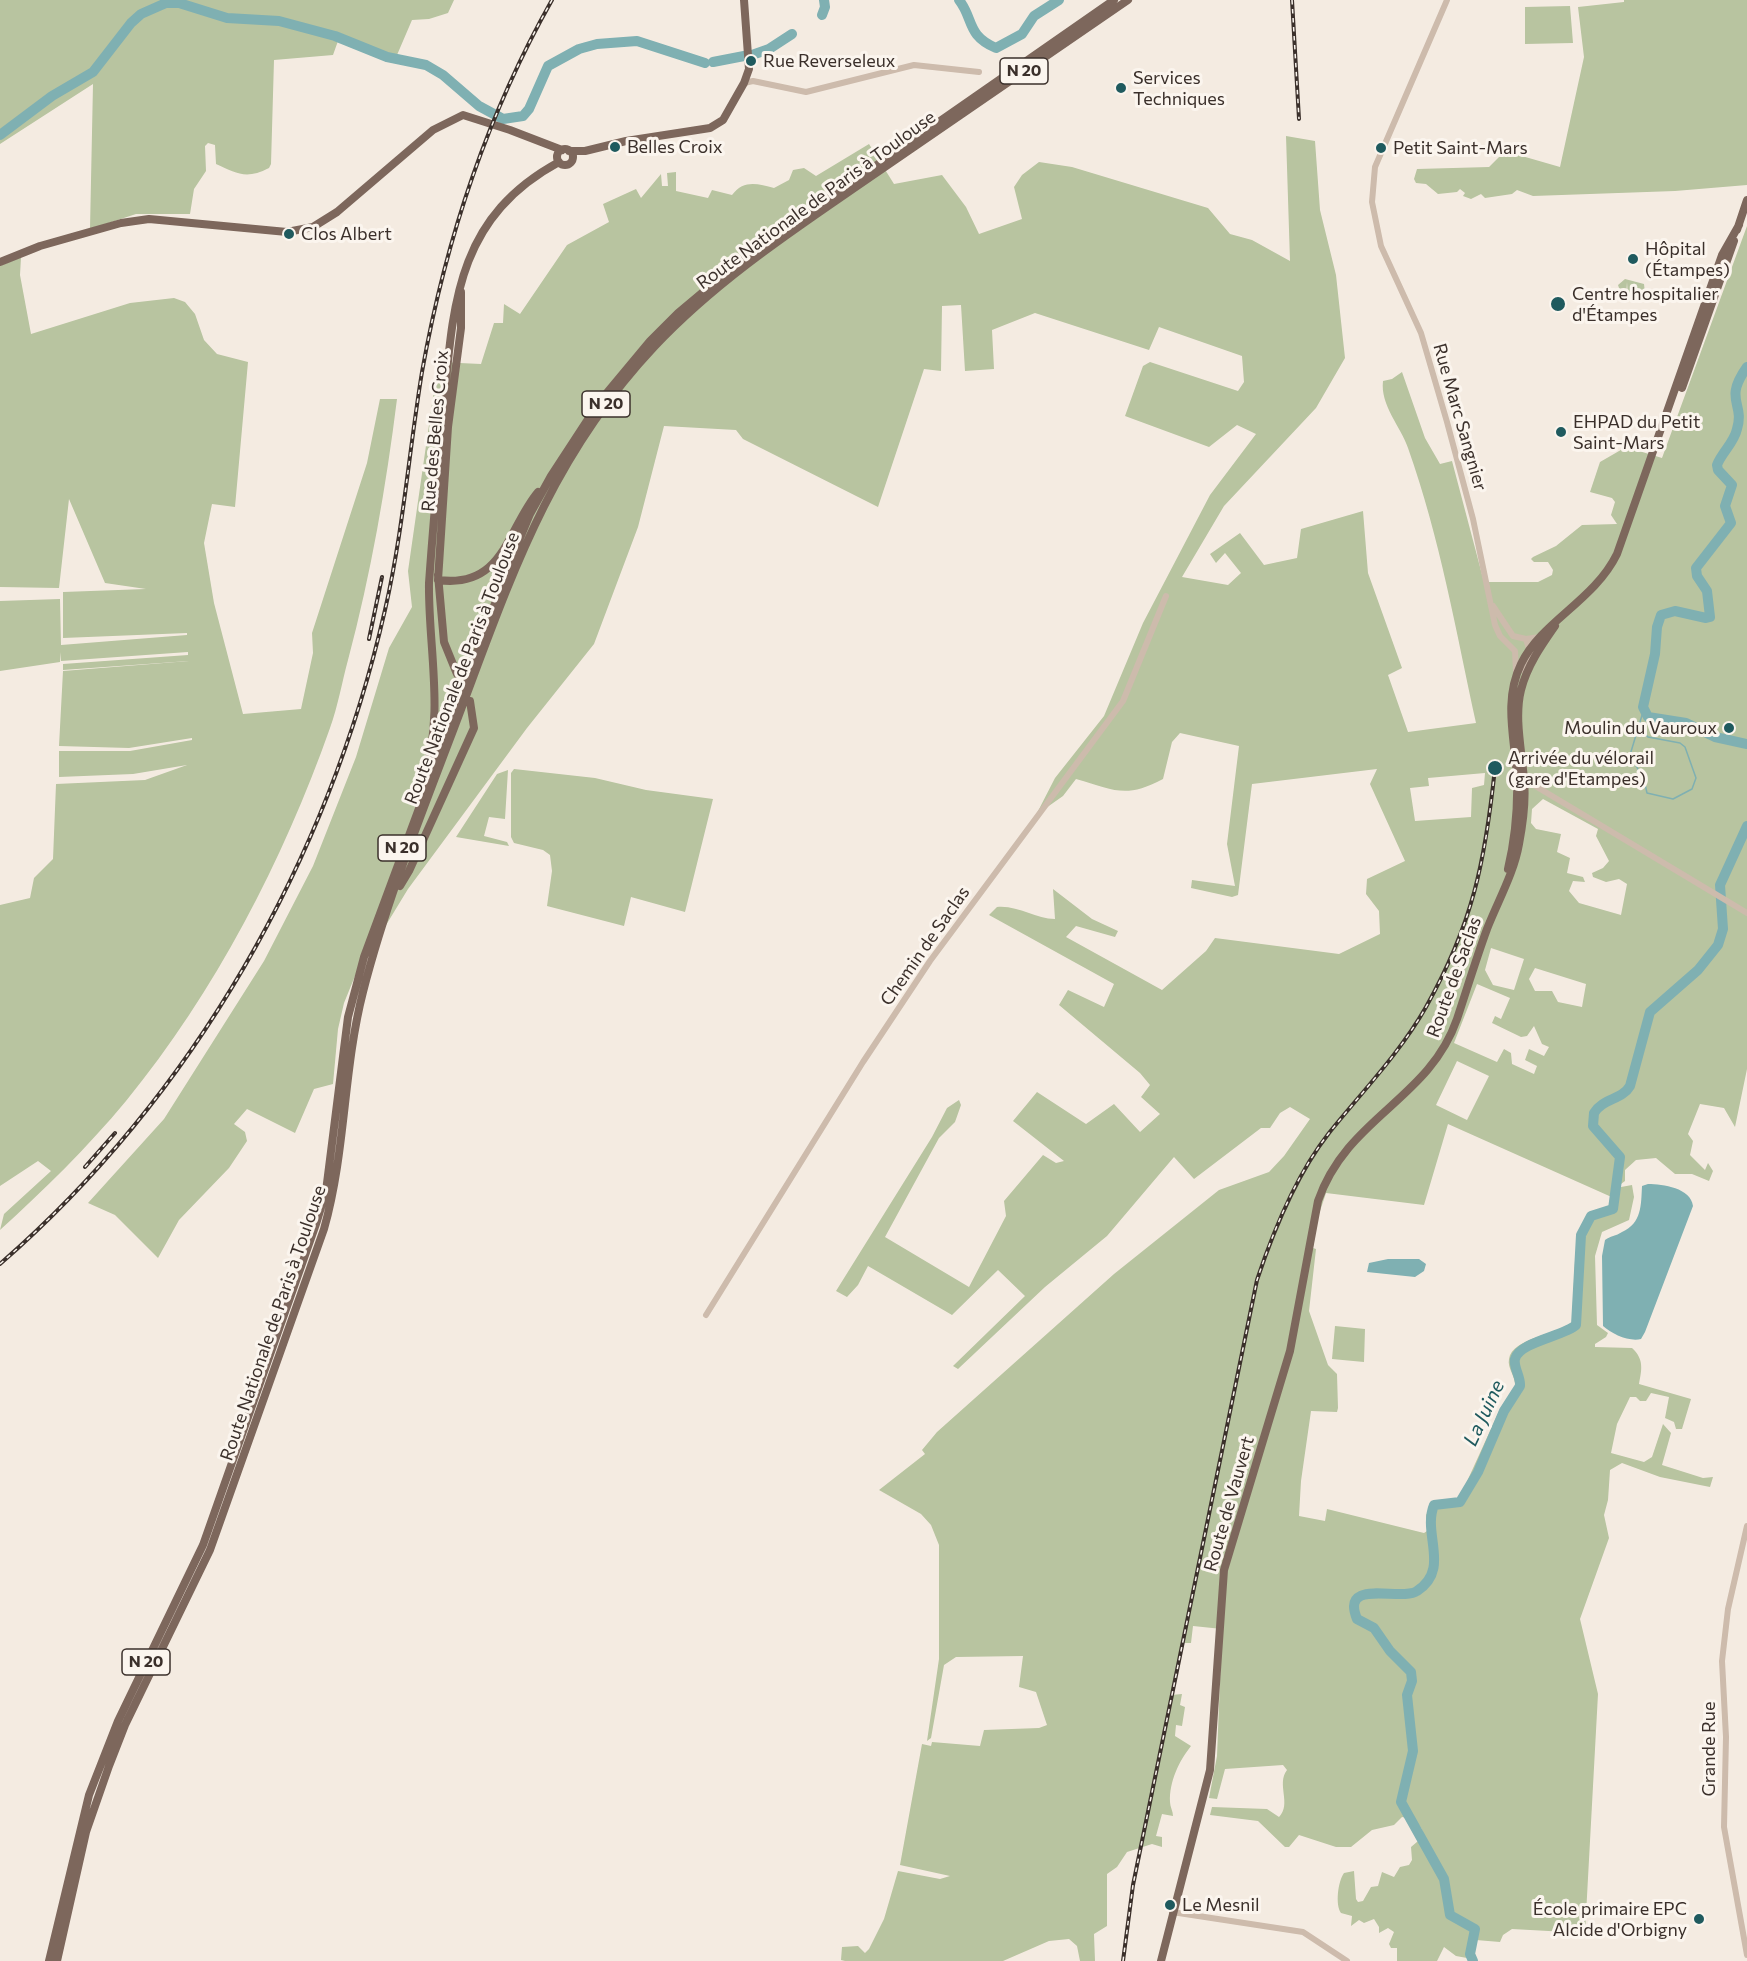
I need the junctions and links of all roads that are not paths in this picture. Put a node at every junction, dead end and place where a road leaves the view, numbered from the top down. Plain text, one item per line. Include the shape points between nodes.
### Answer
1 (744, 0) edge
2 (1114, 0) edge
3 (1128, 0) edge
4 (1447, 0) edge
5 (979, 72) dead end
6 (744, 83) junction
7 (564, 156) junction
8 (1747, 200) edge
9 (0, 262) edge
10 (457, 310) junction
11 (551, 476) junction
12 (433, 529) junction
13 (438, 580) junction
14 (1166, 596) dead end
15 (1491, 603) junction
16 (1555, 626) junction
17 (1540, 637) junction
18 (1526, 639) junction
19 (1539, 649) junction
20 (1530, 650) junction
21 (1515, 651) junction
22 (457, 674) dead end
23 (1516, 676) junction
24 (1521, 689) junction
25 (470, 701) dead end
26 (1517, 777) junction
27 (1524, 783) junction
28 (419, 804) junction
29 (1504, 887) junction
30 (391, 900) junction
31 (1747, 913) edge
32 (1308, 1246) joint
33 (706, 1315) dead end
34 (1747, 1526) edge
35 (1172, 1912) junction
36 (1747, 1955) edge
37 (49, 1961) edge
38 (57, 1961) edge
39 (1161, 1961) edge
40 (1347, 1961) edge

1 - 6 main road via 748,55
2 - 11 main road, Route Nationale de Paris à Toulouse / N 20 via 711,284 623,372
3 - 30 main road, Route Nationale de Paris à Toulouse / N 20 via 751,260 682,318 628,376 580,441 517,558
4 - 15 street, Rue Marc Sangnier via 1375,167 1372,201 1381,246 1421,333 1470,508
5 - 6 street via 914,65 806,92 753,81
6 - 7 main road via 726,116 710,128 626,141
7 - 9 main road via 510,130 463,116 433,130 337,212 313,227 286,232 149,219 120,223 40,246
7 - 10 main road, Rue des Belles Croix via 499,209 472,250 460,284
8 - 16 main road via 1739,225 1722,255 1657,447 1612,564 1600,582
10 - 12 main road, Rue des Belles Croix
10 - 13 main road, Rue des Belles Croix
11 - 13 main road via 528,504 495,564 472,576
11 - 28 main road, Route Nationale de Paris à Toulouse / N 20 via 513,555
12 - 13 main road
12 - 28 main road via 428,626 435,716
13 - 22 main road via 444,642
14 - 33 street, Chemin de Saclas via 1123,701 930,961
15 - 18 street, Rue Marc Sangnier via 1507,630
15 - 21 street, Rue Marc Sangnier via 1500,636
16 - 17 main road, Route de Saclas
16 - 19 main road, Route de Saclas
17 - 18 street
17 - 20 main road, Route de Saclas
18 - 20 street
19 - 20 street
19 - 24 main road, Route de Saclas
20 - 21 street
20 - 23 main road, Route de Saclas
20 - 24 street
21 - 23 street
23 - 26 main road, Route de Saclas via 1511,713
24 - 27 main road, Route de Saclas via 1519,726
25 - 30 main road via 474,728 465,751 409,871
26 - 27 street
26 - 29 main road, Route de Saclas via 1515,828
27 - 29 main road, Route de Saclas via 1519,846
27 - 31 street via 1532,784
28 - 37 main road, Route Nationale de Paris à Toulouse / N 20 via 364,957 351,1006 326,1191 316,1224 203,1545 118,1721 89,1796
29 - 32 main road, Route de Saclas via 1442,1051 1425,1074 1358,1134 1335,1162 1318,1200
30 - 38 main road, Route Nationale de Paris à Toulouse / N 20 via 360,1006 337,1177 324,1229 210,1550 109,1766 86,1832
32 - 35 main road, Route de Vauvert via 1290,1352 1224,1570 1211,1761
34 - 36 street, Grande Rue via 1722,1646 1724,1827
35 - 39 main road, Route de Vauvert
35 - 40 street via 1303,1932

